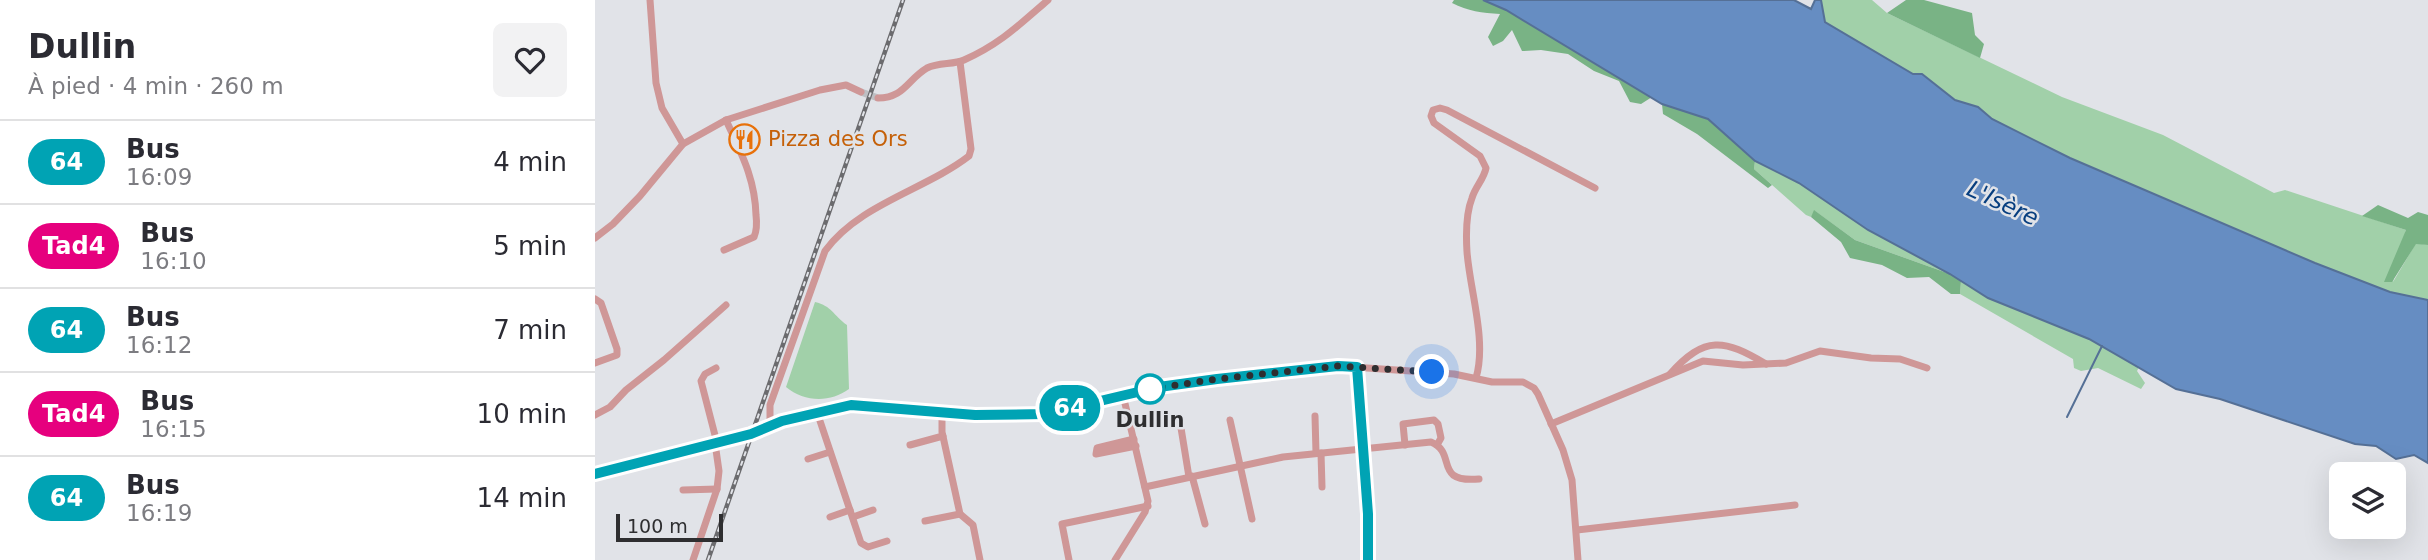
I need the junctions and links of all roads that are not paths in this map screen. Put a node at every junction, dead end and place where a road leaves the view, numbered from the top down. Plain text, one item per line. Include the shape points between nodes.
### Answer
1 (650, 0) edge
2 (1048, 0) edge
3 (960, 62) junction
4 (861, 92) tunnel mouth
5 (878, 98) tunnel mouth
6 (726, 120) junction
7 (683, 144) junction
8 (1595, 188) dead end
9 (595, 238) edge
10 (724, 250) dead end
11 (595, 299) edge
12 (726, 305) dead end
13 (595, 363) edge
14 (1766, 364) junction
15 (1357, 367) junction
16 (716, 368) dead end
17 (1927, 368) dead end
18 (1667, 377) junction
19 (1476, 378) junction
20 (1123, 395) junction
21 (817, 412) junction
22 (942, 413) junction
23 (595, 415) edge
24 (1315, 416) dead end
25 (1230, 420) dead end
26 (1551, 424) junction
27 (770, 425) junction
28 (1181, 429) dead end
29 (943, 436) junction
30 (716, 443) junction
31 (1437, 444) junction
32 (910, 445) dead end
33 (1405, 445) junction
34 (1363, 449) junction
35 (830, 452) junction
36 (1318, 453) junction
37 (808, 459) dead end
38 (1241, 465) junction
39 (595, 474) edge
40 (1190, 476) junction
41 (1479, 479) dead end
42 (1145, 487) junction
43 (1322, 487) dead end
44 (683, 489) dead end
45 (717, 489) junction
46 (1795, 505) dead end
47 (1148, 506) junction
48 (873, 510) dead end
49 (851, 514) junction
50 (960, 514) junction
51 (829, 517) dead end
52 (1252, 519) dead end
53 (925, 521) dead end
54 (1205, 524) dead end
55 (1577, 530) junction
56 (887, 541) dead end
57 (692, 560) edge
58 (980, 560) edge
59 (1069, 560) edge
60 (1115, 560) edge
61 (1369, 560) edge
62 (1578, 560) edge

1 - 7 street via 656,83 662,108
2 - 3 street via 1004,39
3 - 5 street via 929,67 897,95
3 - 27 street via 969,156 890,200 837,235 825,251 775,392
4 - 6 street via 846,85 820,90
6 - 7 street
6 - 10 street via 748,166 757,231 754,237
7 - 9 street via 641,196
8 - 19 street via 1447,110 1433,110 1434,123 1480,156 1486,169 1473,194 1467,252 1479,348
11 - 13 street via 601,303 617,355
12 - 23 street via 610,407
14 - 17 street via 1786,363 1820,351 1900,359
14 - 18 street via 1703,361
14 - 18 street via 1724,344 1700,348
15 - 19 street
15 - 20 street via 1217,379
15 - 34 street
16 - 30 street via 701,381
18 - 26 street
19 - 26 street via 1523,382 1534,388
20 - 22 street via 1045,414
20 - 42 street
21 - 22 street via 861,405
21 - 27 street
21 - 35 street
22 - 29 street
24 - 36 street
25 - 38 street
26 - 55 street via 1572,480
27 - 30 street
28 - 40 street
29 - 32 street
29 - 50 street
30 - 39 street
30 - 45 street
31 - 33 street
31 - 33 street via 1441,439 1434,420 1403,424
31 - 41 street via 1453,475
33 - 34 street
34 - 36 street
34 - 61 street
35 - 37 street
35 - 49 street
36 - 38 street
36 - 43 street
38 - 40 street
38 - 52 street
40 - 42 street
40 - 54 street
42 - 47 street
44 - 45 street
45 - 57 street
46 - 55 street
47 - 59 street via 1062,524
47 - 60 street
48 - 49 street
49 - 51 street
49 - 56 street via 864,546
50 - 53 street
50 - 58 street via 973,525
55 - 62 street

